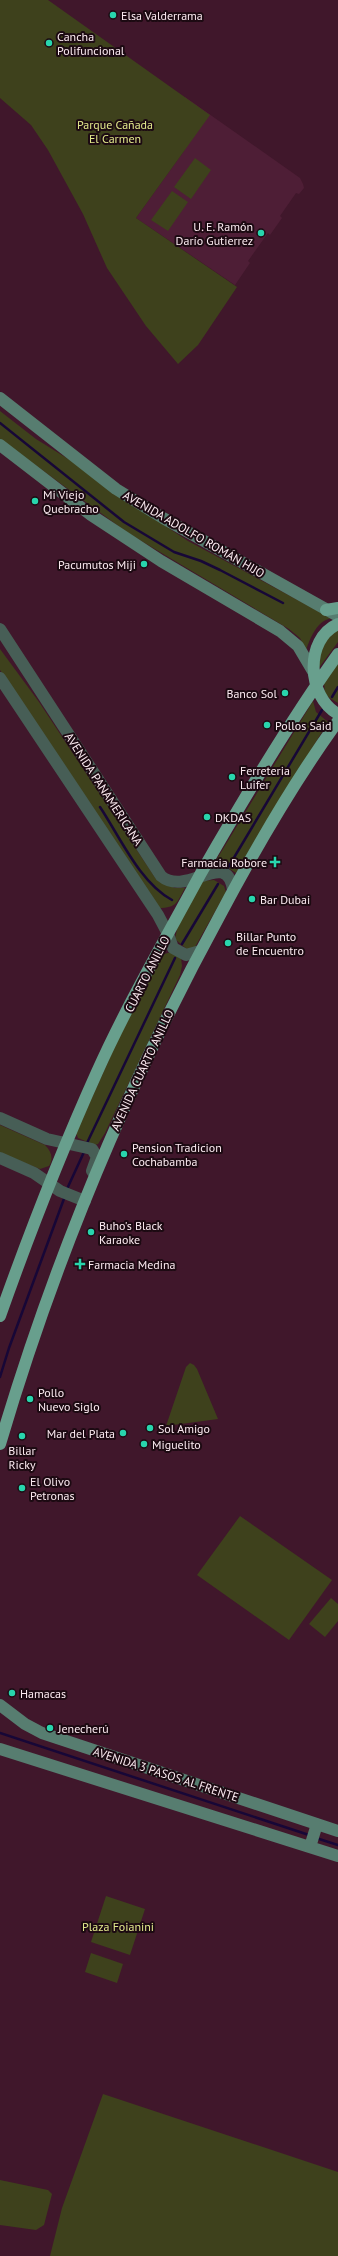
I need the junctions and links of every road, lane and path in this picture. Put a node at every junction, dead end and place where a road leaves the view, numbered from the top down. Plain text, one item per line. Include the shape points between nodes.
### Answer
1 (0, 398) edge
2 (0, 405) edge
3 (53, 439) junction
4 (0, 445) edge
5 (332, 609) edge
6 (338, 616) edge
7 (338, 624) edge
8 (0, 630) edge
9 (338, 654) edge
10 (0, 678) edge
11 (315, 678) junction
12 (338, 714) edge
13 (338, 721) edge
14 (338, 734) edge
15 (325, 740) junction
16 (199, 877) junction
17 (233, 890) junction
18 (168, 934) junction
19 (200, 951) junction
20 (0, 1118) edge
21 (66, 1143) junction
22 (0, 1158) edge
23 (49, 1183) junction
24 (90, 1188) junction
25 (81, 1199) junction
26 (0, 1316) edge
27 (0, 1444) edge
28 (0, 1705) edge
29 (0, 1749) edge
30 (338, 1831) edge
31 (314, 1836) junction
32 (338, 1856) edge

1 - 3 main road, AVENIDA ADOLFO ROMÁN HIJO
2 - 3 main road via 41,434
3 - 5 main road, AVENIDA ADOLFO ROMÁN HIJO via 116,488 164,518
4 - 11 main road via 91,515 161,561 280,631 298,646
5 - 6 main road, AVENIDA ADOLFO ROMÁN HIJO
7 - 11 highway via 326,631 320,640 314,660
8 - 16 street, AVENIDA PANAMERICANA via 161,876 176,883
9 - 11 highway, CUARTO ANILLO
10 - 18 street, AVENIDA PANAMERICANA
11 - 12 highway via 326,704
11 - 16 highway, CUARTO ANILLO
13 - 15 highway, AVENIDA CUARTO ANILLO
14 - 15 highway
15 - 17 highway, AVENIDA CUARTO ANILLO via 257,846
16 - 17 street, AVENIDA PANAMERICANA via 211,872 223,874 229,879
16 - 18 highway, CUARTO ANILLO
17 - 19 highway, AVENIDA CUARTO ANILLO
18 - 19 street, AVENIDA PANAMERICANA via 170,944 178,952 189,955
18 - 21 highway, CUARTO ANILLO via 97,1071
19 - 24 highway, AVENIDA CUARTO ANILLO via 164,1021
20 - 21 street via 47,1139
21 - 23 highway, CUARTO ANILLO
21 - 24 street via 94,1150 97,1157 89,1179
22 - 23 street via 34,1173
23 - 25 street via 60,1191
23 - 26 highway, CUARTO ANILLO
24 - 25 highway, AVENIDA CUARTO ANILLO
25 - 27 highway, AVENIDA CUARTO ANILLO
28 - 31 main road, AVENIDA 3 PASOS AL FRENTE via 42,1733
29 - 31 main road, AVENIDA 3 PASOS AL FRENTE
30 - 31 main road, AVENIDA 3 PASOS AL FRENTE
31 - 32 main road, AVENIDA 3 PASOS AL FRENTE

